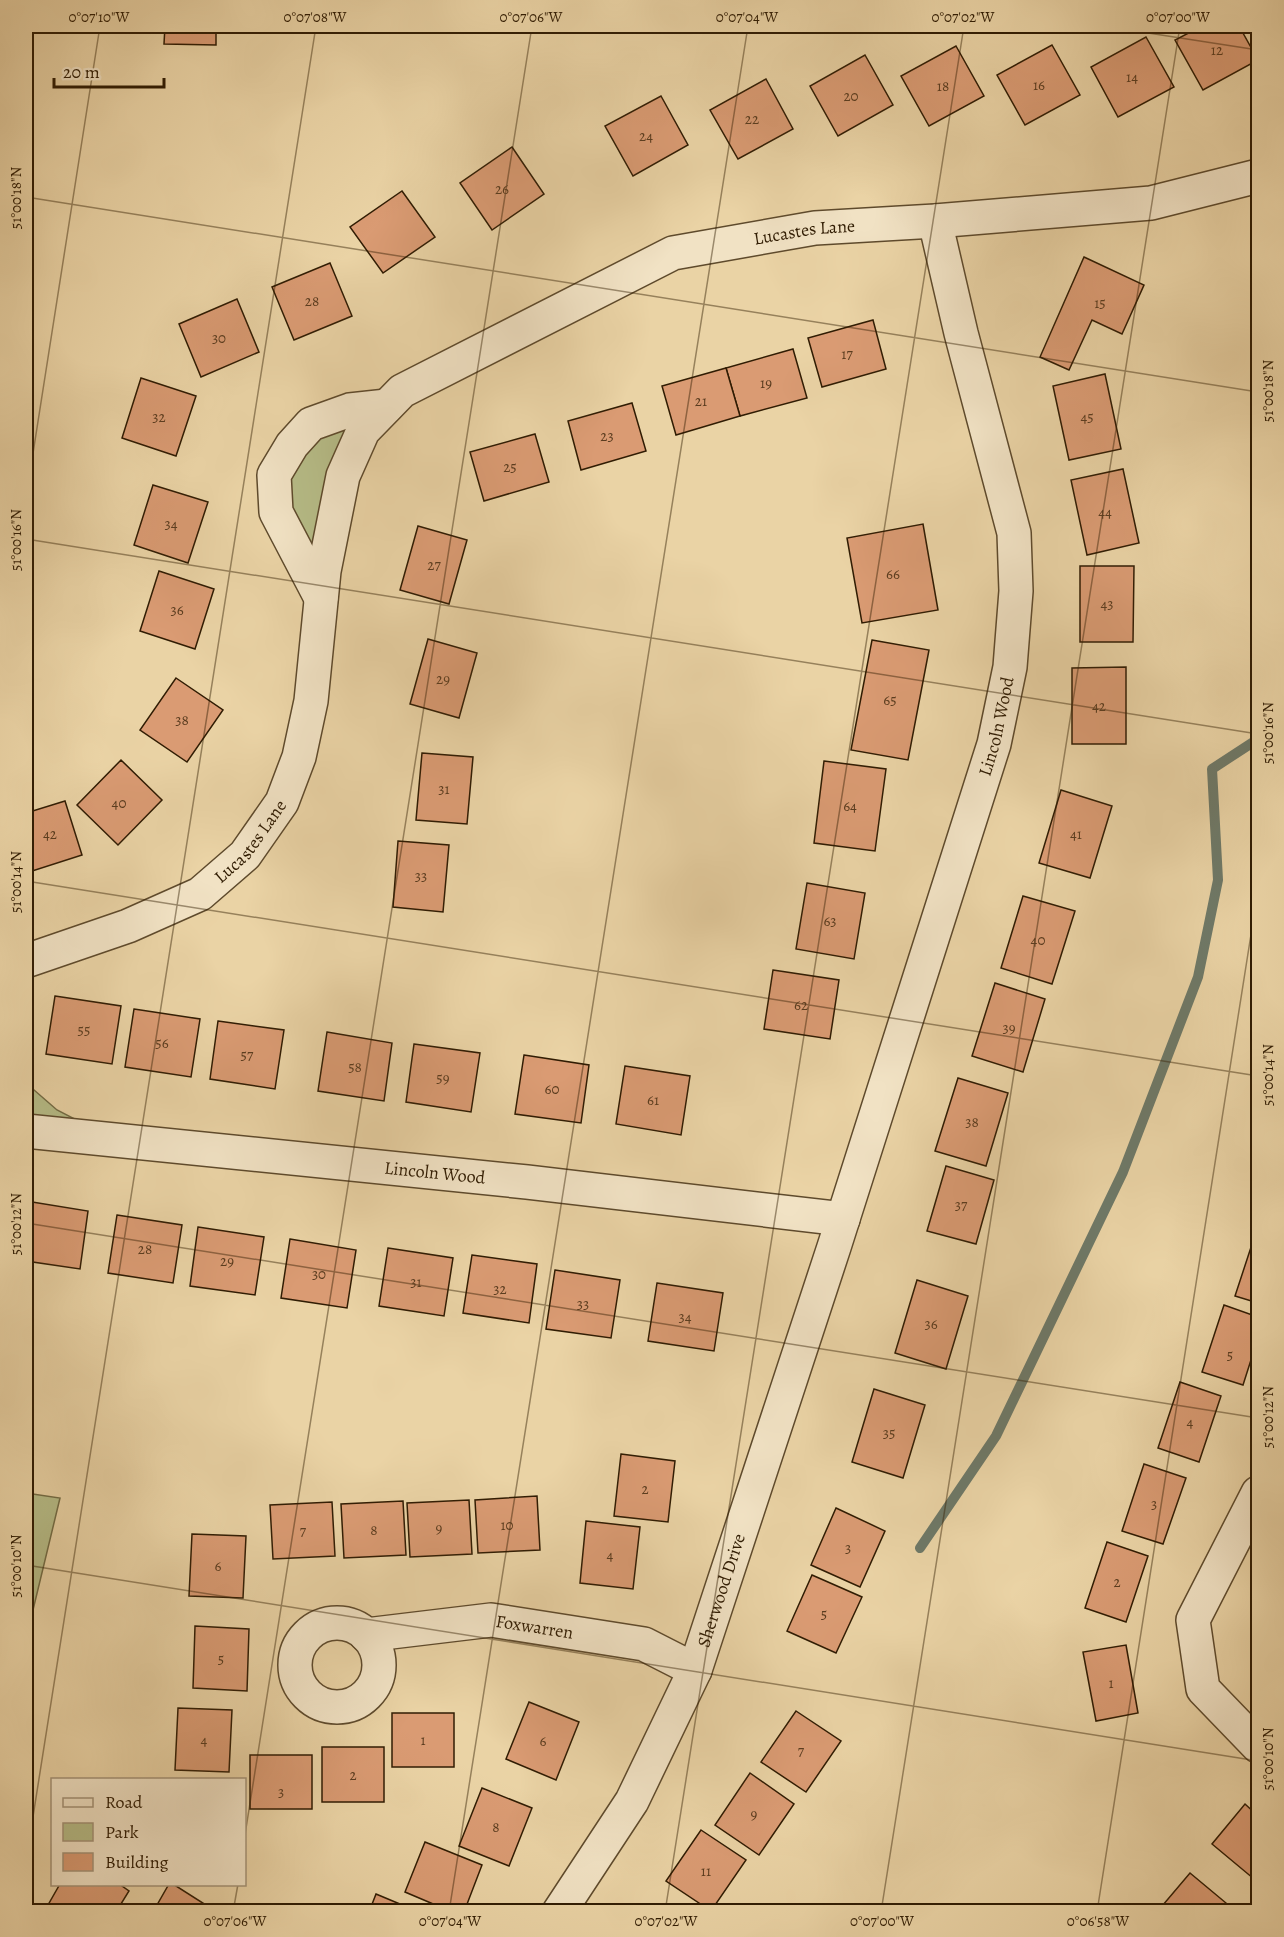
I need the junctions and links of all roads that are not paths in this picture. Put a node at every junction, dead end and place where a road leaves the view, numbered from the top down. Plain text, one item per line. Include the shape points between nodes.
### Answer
1 (1258, 176) edge
2 (935, 221) junction
3 (387, 406) junction
4 (321, 598) junction
5 (26, 961) edge
6 (26, 1131) edge
7 (839, 1233) junction
8 (1258, 1492) edge
9 (366, 1635) dead end
10 (695, 1670) junction
11 (1258, 1746) edge
12 (559, 1911) edge

1 - 2 street, Lucastes Lane via 1151,203
2 - 3 street, Lucastes Lane via 815,228 673,253 402,391
2 - 7 street, Lincoln Wood via 1014,533 1016,591 1010,667 994,744
3 - 4 street, Lucastes Lane via 363,431 343,476
3 - 4 street via 350,410 311,424 292,445 274,475 276,512
4 - 5 street, Lucastes Lane via 311,702 299,757 282,802 245,855 200,894 128,926
6 - 7 street, Lincoln Wood via 526,1182
7 - 10 street, Sherwood Drive
8 - 11 street via 1194,1620 1203,1689
9 - 10 street, Foxwarren via 491,1620 644,1644
10 - 12 street, Sherwood Drive via 633,1801

